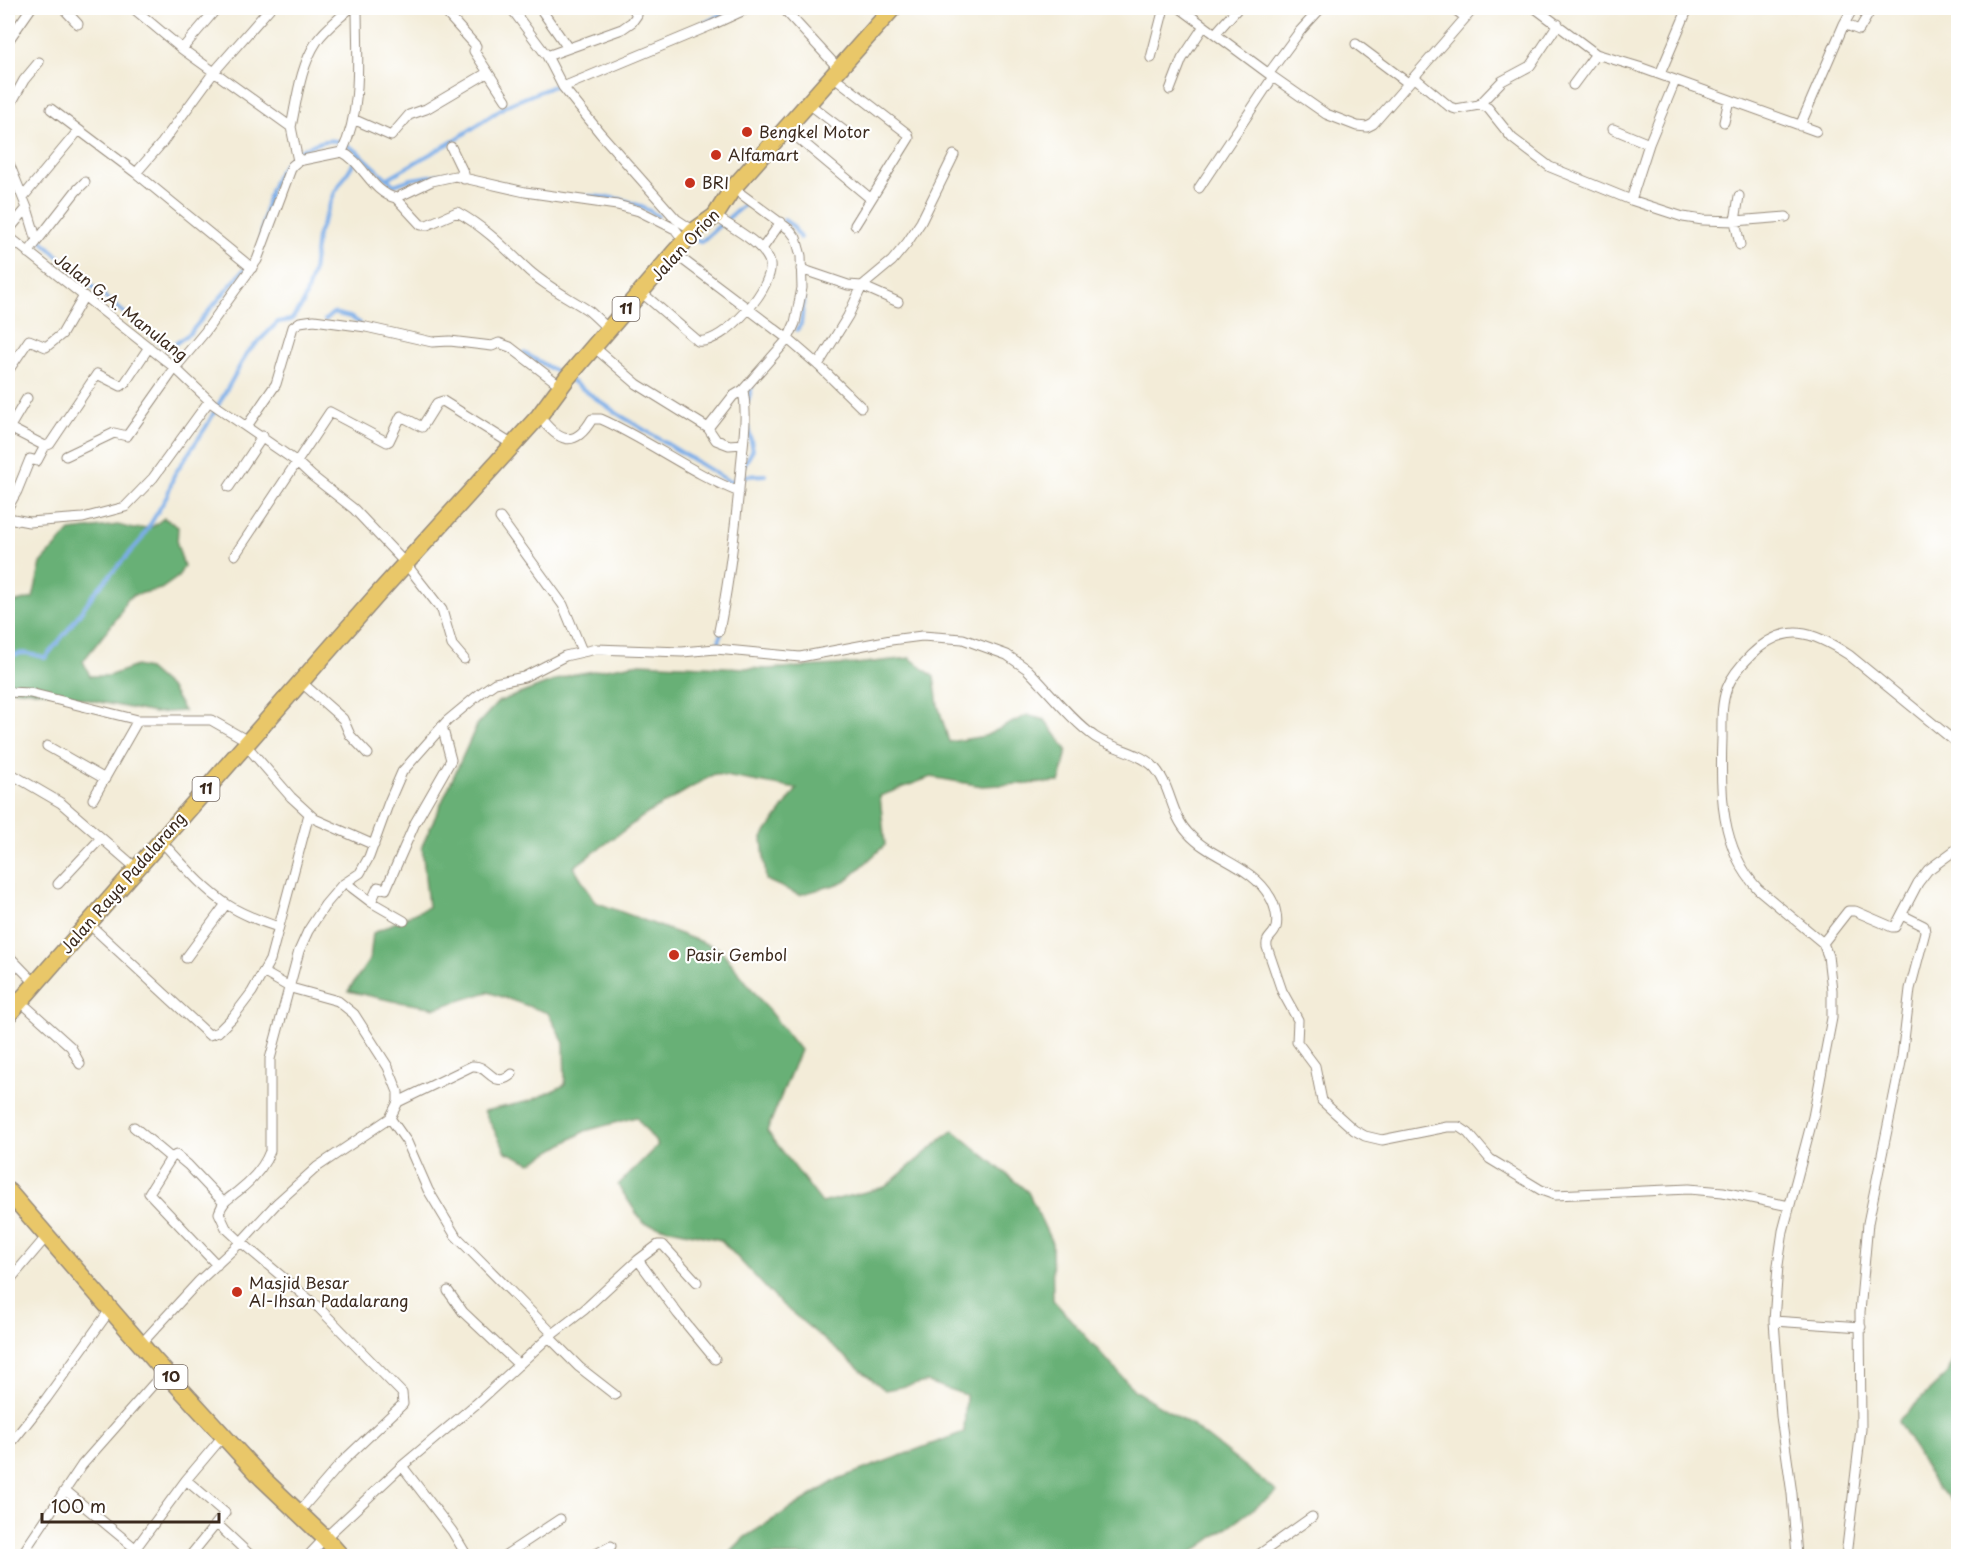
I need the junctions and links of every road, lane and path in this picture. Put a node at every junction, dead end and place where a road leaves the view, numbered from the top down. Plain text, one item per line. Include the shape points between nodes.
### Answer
1 (31, 8) edge
2 (63, 8) edge
3 (133, 8) edge
4 (217, 8) edge
5 (270, 8) edge
6 (350, 8) edge
7 (357, 8) edge
8 (459, 8) edge
9 (511, 8) edge
10 (540, 8) edge
11 (633, 8) edge
12 (749, 8) edge
13 (783, 8) edge
14 (893, 8) edge
15 (1164, 8) edge
16 (1180, 8) edge
17 (1238, 8) edge
18 (1321, 8) edge
19 (1454, 8) edge
20 (1474, 8) edge
21 (1535, 8) edge
22 (1688, 8) edge
23 (1853, 8) edge
24 (1872, 8) edge
25 (737, 10) edge
26 (1465, 17) junction
27 (78, 24) dead end
28 (1558, 24) junction
29 (1844, 24) junction
30 (1204, 26) junction
31 (1215, 34) junction
32 (8, 42) edge
33 (1356, 44) dead end
34 (568, 48) junction
35 (182, 49) junction
36 (1596, 54) junction
37 (547, 56) junction
38 (1151, 58) dead end
39 (39, 62) dead end
40 (214, 72) junction
41 (836, 72) junction
42 (487, 73) junction
43 (1660, 74) junction
44 (1271, 75) junction
45 (1411, 80) junction
46 (1675, 81) junction
47 (1573, 85) dead end
48 (563, 87) junction
49 (1170, 90) dead end
50 (506, 100) dead end
51 (1729, 100) junction
52 (809, 104) junction
53 (1479, 105) junction
54 (8, 109) edge
55 (51, 109) dead end
56 (353, 119) junction
57 (1724, 122) dead end
58 (1800, 126) junction
59 (291, 128) junction
60 (786, 128) junction
61 (1613, 129) dead end
62 (78, 131) junction
63 (1816, 131) dead end
64 (851, 136) dead end
65 (1649, 144) junction
66 (451, 147) dead end
67 (345, 153) junction
68 (297, 155) junction
69 (954, 155) dead end
70 (8, 160) edge
71 (136, 173) junction
72 (464, 179) junction
73 (85, 182) dead end
74 (733, 188) junction
75 (1199, 188) dead end
76 (1739, 196) dead end
77 (23, 197) junction
78 (396, 198) junction
79 (871, 198) junction
80 (1631, 200) junction
81 (27, 208) junction
82 (715, 216) junction
83 (1786, 217) dead end
84 (1736, 220) junction
85 (780, 222) junction
86 (855, 225) dead end
87 (8, 231) edge
88 (39, 238) junction
89 (686, 240) junction
90 (9, 242) edge
91 (1740, 245) dead end
92 (762, 249) junction
93 (28, 253) junction
94 (249, 266) junction
95 (801, 269) junction
96 (862, 286) junction
97 (641, 292) junction
98 (84, 296) junction
99 (898, 302) dead end
100 (748, 308) junction
101 (609, 330) junction
102 (788, 339) junction
103 (149, 347) junction
104 (594, 347) junction
105 (818, 365) junction
106 (175, 368) junction
107 (8, 372) edge
108 (564, 383) junction
109 (743, 390) junction
110 (27, 398) dead end
111 (211, 403) junction
112 (861, 407) dead end
113 (539, 416) junction
114 (247, 426) junction
115 (708, 428) junction
116 (8, 429) edge
117 (263, 436) junction
118 (743, 444) junction
119 (45, 446) junction
120 (513, 446) junction
121 (66, 456) dead end
122 (297, 462) junction
123 (229, 487) dead end
124 (12, 489) edge
125 (740, 490) junction
126 (8, 507) edge
127 (8, 518) edge
128 (500, 518) dead end
129 (235, 555) dead end
130 (406, 564) junction
131 (719, 631) dead end
132 (582, 651) junction
133 (464, 659) dead end
134 (301, 682) junction
135 (8, 692) edge
136 (138, 720) junction
137 (442, 726) junction
138 (247, 742) junction
139 (1959, 744) edge
140 (47, 746) dead end
141 (368, 754) dead end
142 (8, 772) edge
143 (105, 779) junction
144 (93, 799) dead end
145 (309, 814) junction
146 (101, 838) junction
147 (160, 840) junction
148 (374, 845) junction
149 (1959, 848) edge
150 (136, 868) junction
151 (346, 883) junction
152 (58, 884) dead end
153 (372, 902) junction
154 (226, 904) junction
155 (1902, 915) junction
156 (404, 921) dead end
157 (88, 923) junction
158 (278, 927) junction
159 (1823, 943) junction
160 (8, 954) edge
161 (186, 958) dead end
162 (263, 972) junction
163 (35, 984) junction
164 (291, 988) junction
165 (20, 1001) junction
166 (8, 1015) edge
167 (80, 1064) dead end
168 (512, 1074) dead end
169 (398, 1102) junction
170 (390, 1118) junction
171 (134, 1127) dead end
172 (171, 1158) junction
173 (8, 1191) edge
174 (223, 1202) junction
175 (1789, 1206) junction
176 (47, 1236) junction
177 (241, 1242) junction
178 (638, 1260) junction
179 (217, 1265) junction
180 (8, 1282) edge
181 (697, 1282) dead end
182 (448, 1291) dead end
183 (110, 1310) junction
184 (1774, 1322) junction
185 (1861, 1327) junction
186 (551, 1335) junction
187 (141, 1344) junction
188 (715, 1359) dead end
189 (519, 1365) junction
190 (165, 1371) junction
191 (615, 1395) dead end
192 (224, 1435) junction
193 (9, 1442) edge
194 (402, 1466) junction
195 (186, 1480) junction
196 (66, 1491) junction
197 (298, 1513) junction
198 (1312, 1517) dead end
199 (560, 1519) dead end
200 (218, 1524) junction
201 (325, 1538) junction
202 (611, 1546) dead end
203 (133, 1553) edge
204 (250, 1556) edge
205 (21, 1557) edge
206 (190, 1557) edge
207 (308, 1557) edge
208 (341, 1557) edge
209 (467, 1557) edge
210 (504, 1557) edge
211 (592, 1557) edge
212 (1257, 1557) edge
213 (1797, 1557) edge
214 (1846, 1557) edge

1 - 32 street
2 - 27 street
3 - 35 street
4 - 35 street
5 - 40 street
6 - 59 street via 318,40 307,61
7 - 56 street
8 - 42 street via 449,16 476,46 474,51
9 - 37 street
10 - 34 street
11 - 34 street via 637,15 622,29
12 - 25 street
13 - 41 street
14 - 41 highway, Jalan Orion / 11
15 - 38 street
16 - 30 street
17 - 31 street
18 - 44 street via 1294,39
19 - 26 street
20 - 26 street
21 - 28 street
22 - 43 street
23 - 29 street
24 - 29 street via 1859,30
25 - 48 street
26 - 45 street
28 - 36 street
28 - 53 street via 1530,66 1502,81
29 - 58 street
30 - 31 street
30 - 49 street via 1182,60
31 - 44 street
33 - 45 street
34 - 37 street
35 - 40 street
36 - 43 street
36 - 47 street
37 - 48 street
39 - 54 street
40 - 59 street
40 - 71 street
41 - 52 highway, Jalan Orion / 11
41 - 79 street via 908,134
42 - 50 street
42 - 56 street via 426,110 410,115 391,136
43 - 46 street
44 - 45 street via 1326,114 1366,127
44 - 75 street
45 - 53 street via 1450,108
46 - 51 street
46 - 65 street
48 - 89 street via 676,219
51 - 57 street
51 - 58 street
52 - 60 highway, Jalan Orion / 11
52 - 64 street
53 - 80 street via 1488,108 1512,138 1550,166
55 - 62 street
56 - 67 street
58 - 63 street
59 - 68 street
60 - 74 highway, Jalan Orion / 11
60 - 79 street
61 - 65 street
62 - 71 street
62 - 77 street
65 - 80 street
66 - 72 street
67 - 68 street
67 - 78 street via 381,190
68 - 94 street via 265,243
69 - 96 street via 907,243
70 - 77 street
71 - 94 street
72 - 78 street via 455,176 432,181
72 - 89 street via 639,211 675,229
73 - 88 street
74 - 82 highway, Jalan Orion / 11
74 - 85 street
76 - 84 street
77 - 81 street
78 - 101 street via 421,225 457,212 473,220 525,267
79 - 86 street
80 - 84 street via 1683,217
81 - 87 street
81 - 88 street
82 - 89 highway, Jalan Orion / 11
82 - 92 street
83 - 84 street
84 - 91 street
85 - 92 street
85 - 95 street via 796,238
88 - 93 street
89 - 97 highway, Jalan Orion / 11
89 - 100 street
90 - 93 street, Jalan G.A. Manulang
92 - 100 street via 770,263 769,274
93 - 98 street, Jalan G.A. Manulang
94 - 106 street
95 - 96 street
95 - 102 street via 798,312
96 - 99 street
96 - 105 street
97 - 100 street via 698,340 706,342 725,332
97 - 101 highway, Jalan Orion / 11
98 - 103 street, Jalan G.A. Manulang
98 - 107 street via 57,340 46,347 29,340
100 - 102 street
101 - 104 highway, Jalan Orion / 11
102 - 105 street
102 - 109 street
103 - 106 street, Jalan G.A. Manulang
103 - 119 street via 121,386 97,374
104 - 108 highway, Jalan Orion / 11
104 - 115 street via 637,384
105 - 112 street
106 - 111 street, Jalan G.A. Manulang
106 - 121 street via 128,436 114,433
108 - 113 highway, Jalan Orion / 11
108 - 114 street via 510,347 499,344 432,342 366,327 305,320 293,327 276,384
109 - 115 street via 733,396
109 - 118 street
110 - 116 street
111 - 114 street, Jalan G.A. Manulang
111 - 127 street via 125,507 83,518 29,522
113 - 120 highway, Jalan Orion / 11
113 - 125 street via 567,440 585,432 592,419 601,419 722,485
114 - 117 street, Jalan G.A. Manulang
115 - 118 street via 722,444
116 - 119 street
117 - 122 street, Jalan G.A. Manulang
117 - 123 street
118 - 125 street
119 - 124 street via 37,460 30,459
120 - 122 street via 439,401 422,427 401,416 387,442 330,412
120 - 130 highway, Jalan Orion / 11
122 - 129 street
122 - 130 street, Jalan G.A. Manulang via 354,509
124 - 126 street
125 - 131 street
128 - 132 street via 563,605
130 - 133 street, Jalan G.A. Manulang via 441,610 452,645
130 - 134 highway, Jalan Raya Padalarang / 11
132 - 137 street via 524,677 495,683
132 - 175 street via 716,649 800,657 922,636 963,639 1007,656 1027,669 1094,736 1151,764 1188,834 1247,872 1270,896 1277,924 1267,947 1282,991 1298,1020 1296,1042 1315,1066 1322,1101 1354,1130 1382,1140 1459,1127 1490,1159 1555,1195 1689,1189
134 - 138 highway, Jalan Raya Padalarang / 11
134 - 141 street via 343,719 350,735
135 - 136 street via 30,693
136 - 138 street via 211,720
136 - 143 street
137 - 148 street via 402,772
137 - 153 street via 451,760 415,823 386,889 378,887
138 - 145 street
138 - 147 highway, Jalan Raya Padalarang / 11
139 - 159 street via 1849,655 1804,634 1791,633 1766,642 1734,676 1726,689 1723,716 1721,778 1727,834 1750,879
140 - 143 street
142 - 146 street via 61,803
143 - 144 street
145 - 148 street
145 - 158 street
146 - 150 street
146 - 152 street
147 - 150 highway, Jalan Raya Padalarang / 11
147 - 154 street
148 - 151 street via 360,873
149 - 155 street via 1928,870
150 - 157 highway, Jalan Raya Padalarang / 11
151 - 153 street
151 - 164 street via 308,931
153 - 156 street
154 - 158 street
154 - 161 street
155 - 159 street via 1893,928 1848,911
155 - 185 street via 1924,926 1925,932 1910,989 1896,1092 1868,1223
157 - 162 street via 209,1035 233,1017
157 - 163 highway, Jalan Raya Padalarang / 11
158 - 162 street
159 - 175 street via 1828,956 1832,1018 1813,1117
160 - 163 street
162 - 164 street
163 - 165 highway, Jalan Raya Padalarang / 11
164 - 169 street via 338,1001 354,1014 388,1067
164 - 174 street via 270,1059 270,1151 255,1176
165 - 166 highway, Jalan Raya Padalarang / 11
165 - 167 street via 71,1047
168 - 169 street via 501,1080 472,1065
169 - 170 street
170 - 177 street via 317,1167
170 - 186 street via 407,1142 428,1190 455,1235
171 - 172 street
172 - 174 street via 179,1156
172 - 179 street via 148,1193
173 - 176 highway, 10
174 - 177 street via 221,1219
175 - 184 street via 1778,1265
176 - 180 street
176 - 183 highway, 10
177 - 179 street
177 - 197 street via 319,1308 403,1395 403,1404 343,1461
178 - 181 street via 662,1244
178 - 186 street
178 - 188 street
179 - 187 street
182 - 189 street via 463,1312
183 - 187 highway, 10
183 - 193 street via 46,1400
184 - 185 street
184 - 213 street
185 - 214 street via 1862,1429
186 - 189 street
186 - 191 street via 579,1367
187 - 190 highway, 10
189 - 194 street
190 - 192 highway, 10
190 - 196 street via 82,1465
192 - 195 street
192 - 197 highway, 10
194 - 201 street
194 - 209 street
195 - 200 street via 225,1513
195 - 203 street
196 - 203 street
196 - 205 street
197 - 201 highway, 10
198 - 212 street
199 - 210 street
200 - 204 street
200 - 206 street
201 - 207 street
201 - 208 highway, 10
202 - 211 street

